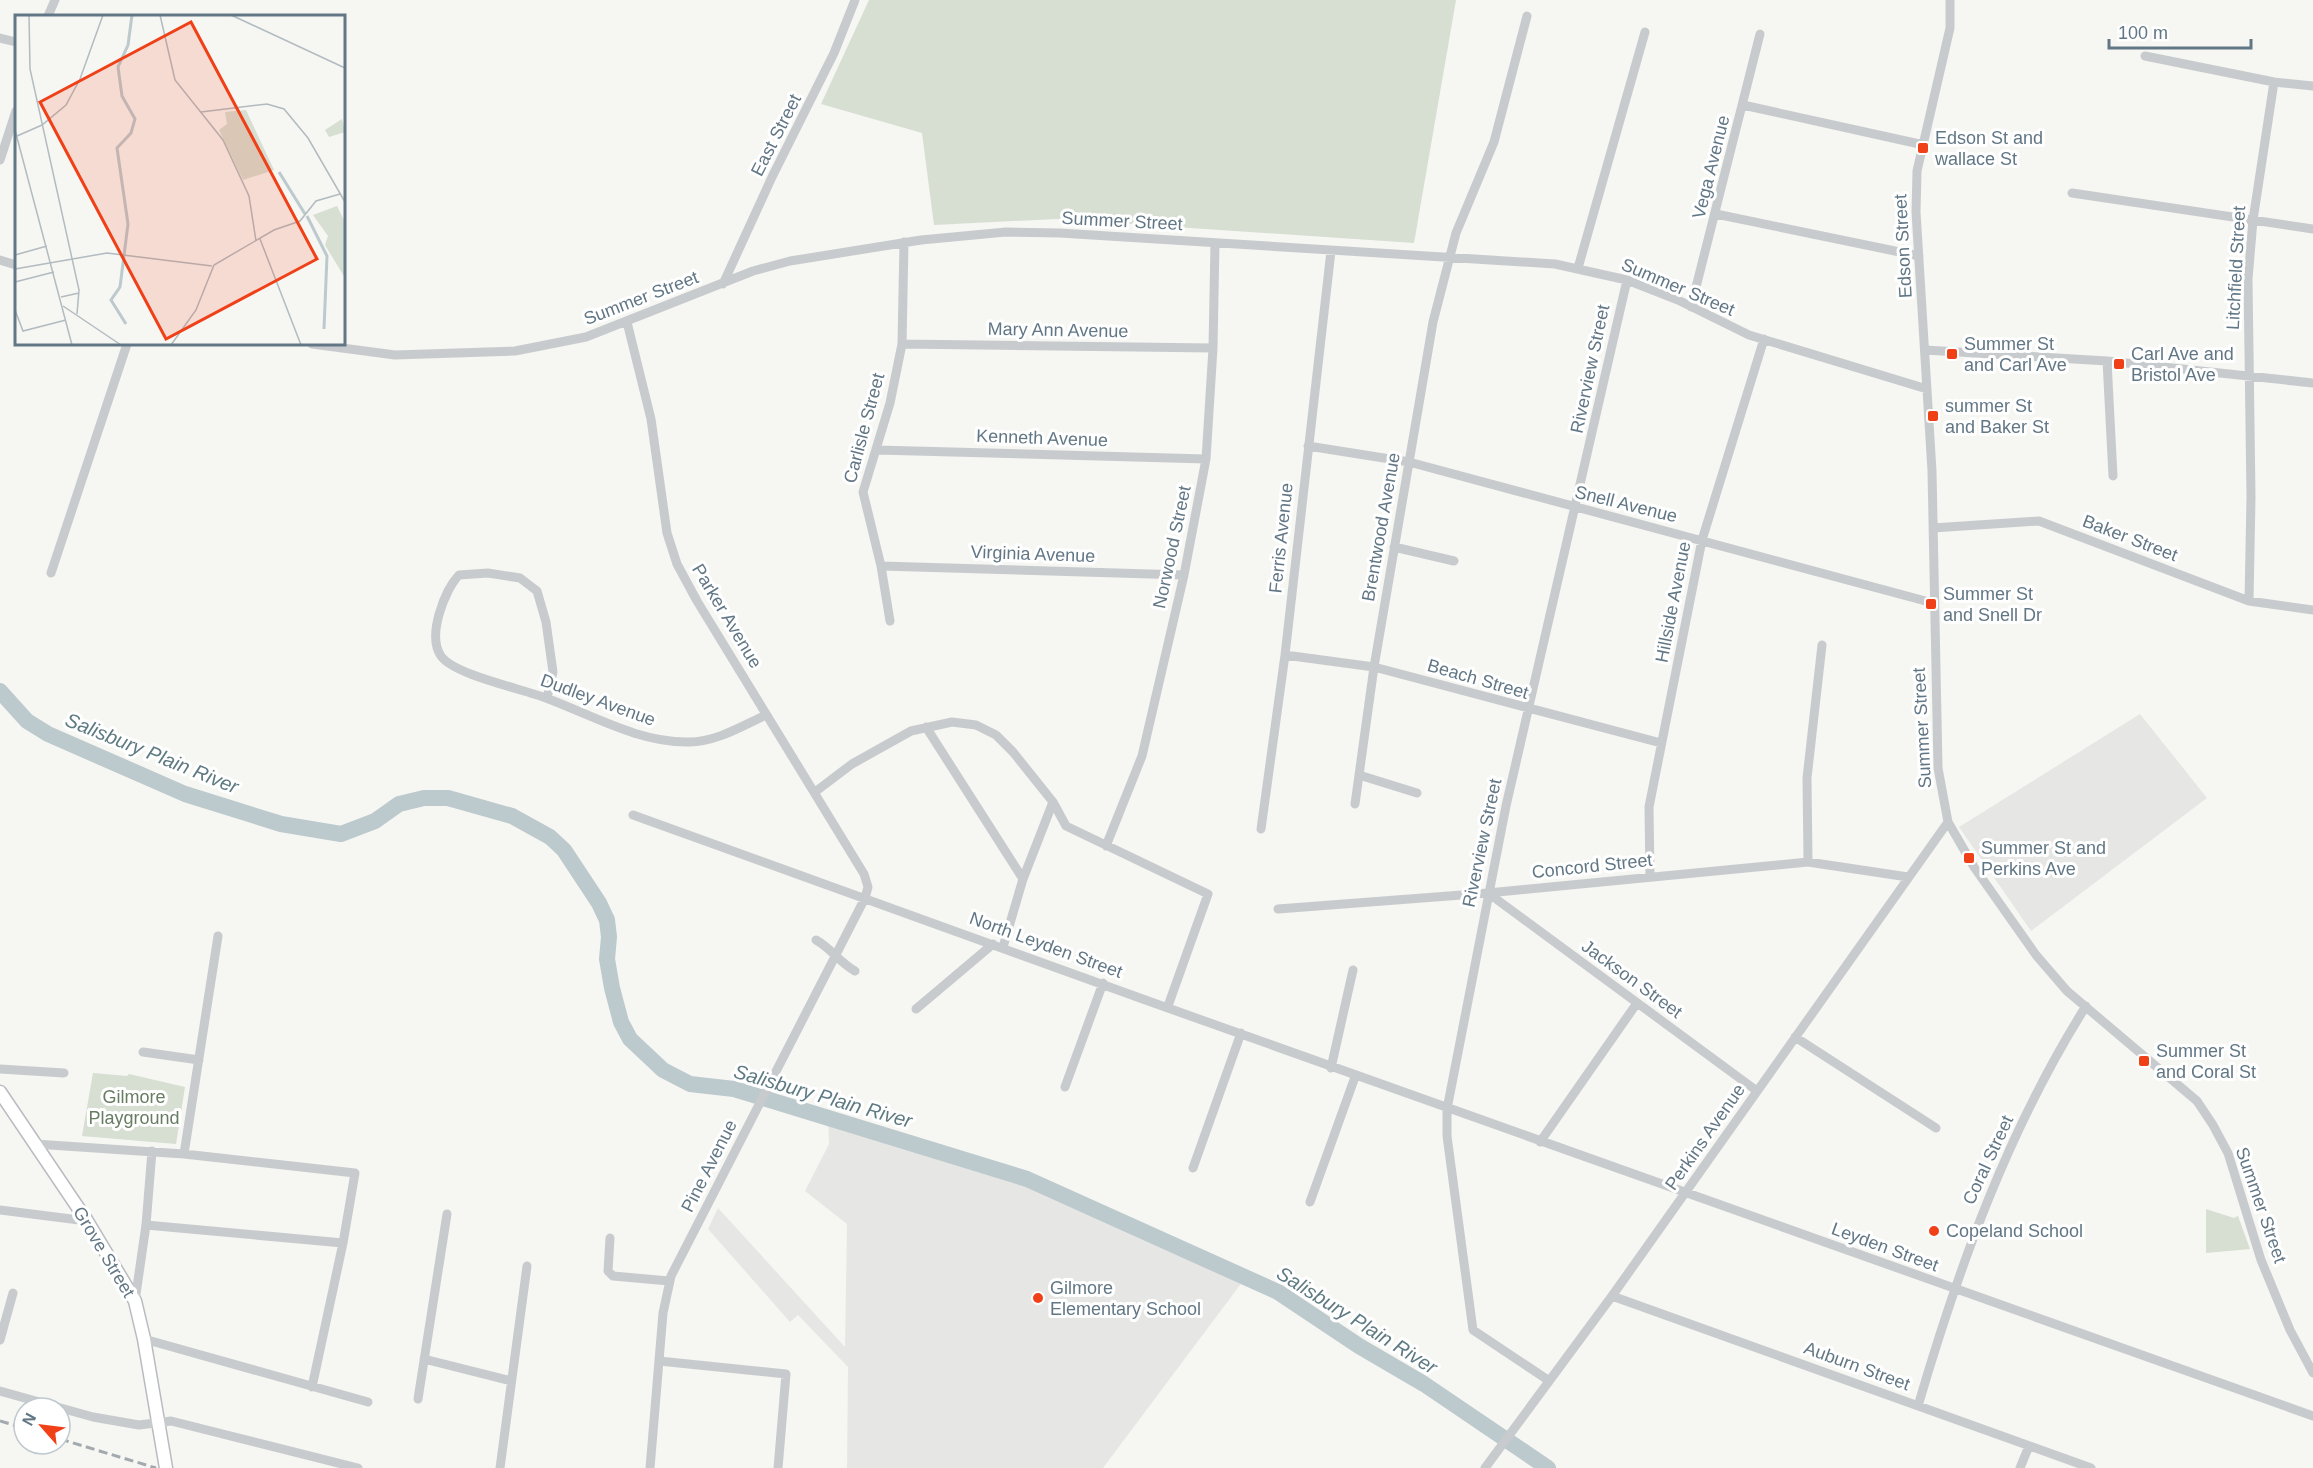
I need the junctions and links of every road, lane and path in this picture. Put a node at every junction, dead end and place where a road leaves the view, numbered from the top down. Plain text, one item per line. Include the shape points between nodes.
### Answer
1 (55, 0) edge
2 (855, 0) edge
3 (1950, 0) edge
4 (48, 15) edge
5 (1527, 16) dead end
6 (1645, 32) dead end
7 (1760, 34) dead end
8 (0, 38) edge
9 (15, 42) edge
10 (2145, 56) dead end
11 (2274, 82) junction
12 (2313, 86) edge
13 (1743, 105) junction
14 (15, 114) edge
15 (1924, 145) junction
16 (0, 160) edge
17 (2072, 193) dead end
18 (1716, 214) junction
19 (2253, 220) junction
20 (2313, 229) edge
21 (904, 242) junction
22 (1215, 243) junction
23 (1331, 251) junction
24 (1919, 256) junction
25 (1449, 257) junction
26 (0, 260) edge
27 (15, 265) edge
28 (1578, 268) junction
29 (1627, 280) junction
30 (723, 284) junction
31 (1691, 307) junction
32 (627, 322) junction
33 (1764, 339) junction
34 (902, 344) junction
35 (127, 345) edge
36 (320, 345) edge
37 (1213, 348) junction
38 (1925, 350) junction
39 (2107, 361) junction
40 (2248, 374) junction
41 (2313, 383) edge
42 (1927, 389) junction
43 (1308, 446) junction
44 (877, 450) junction
45 (1206, 459) junction
46 (1409, 462) junction
47 (2113, 476) dead end
48 (1576, 508) junction
49 (1933, 528) junction
50 (1701, 540) junction
51 (1394, 547) junction
52 (1455, 561) dead end
53 (881, 566) junction
54 (51, 573) dead end
55 (1184, 575) junction
56 (2249, 601) junction
57 (1933, 603) junction
58 (2313, 610) edge
59 (890, 621) dead end
60 (1822, 645) dead end
61 (1285, 655) junction
62 (1374, 667) junction
63 (547, 698) junction
64 (1529, 710) junction
65 (766, 715) junction
66 (926, 727) junction
67 (1661, 743) junction
68 (1359, 775) junction
69 (815, 792) junction
70 (1417, 793) dead end
71 (1053, 802) junction
72 (1354, 804) dead end
73 (633, 815) dead end
74 (1948, 822) junction
75 (1261, 829) dead end
76 (1106, 846) junction
77 (1808, 862) junction
78 (1650, 877) junction
79 (1908, 877) junction
80 (1023, 879) junction
81 (1488, 893) junction
82 (865, 898) junction
83 (1278, 909) dead end
84 (218, 936) dead end
85 (816, 940) dead end
86 (998, 945) junction
87 (836, 955) junction
88 (1353, 970) dead end
89 (855, 971) dead end
90 (1103, 983) junction
91 (1637, 1003) junction
92 (1168, 1006) junction
93 (2086, 1006) junction
94 (916, 1009) dead end
95 (1241, 1033) junction
96 (1795, 1037) junction
97 (142, 1052) dead end
98 (199, 1060) junction
99 (1331, 1068) junction
100 (0, 1069) edge
101 (64, 1072) dead end
102 (1355, 1077) junction
103 (1065, 1088) dead end
104 (1757, 1091) junction
105 (0, 1092) edge
106 (1447, 1109) junction
107 (1936, 1128) dead end
108 (1540, 1142) junction
109 (35, 1144) junction
110 (152, 1151) junction
111 (184, 1154) junction
112 (1193, 1168) dead end
113 (1685, 1193) junction
114 (1310, 1202) dead end
115 (0, 1210) edge
116 (447, 1214) dead end
117 (87, 1221) junction
118 (146, 1225) junction
119 (610, 1238) dead end
120 (344, 1243) junction
121 (527, 1266) dead end
122 (669, 1281) junction
123 (1955, 1289) junction
124 (13, 1293) dead end
125 (1612, 1296) junction
126 (135, 1301) junction
127 (144, 1339) junction
128 (0, 1340) edge
129 (424, 1359) junction
130 (659, 1361) junction
131 (2313, 1373) edge
132 (1548, 1380) junction
133 (511, 1381) junction
134 (312, 1387) junction
135 (0, 1390) edge
136 (418, 1399) dead end
137 (368, 1402) dead end
138 (1918, 1406) junction
139 (2313, 1416) edge
140 (159, 1423) junction
141 (2029, 1446) junction
142 (166, 1466) edge
143 (358, 1468) edge
144 (500, 1468) edge
145 (650, 1468) edge
146 (778, 1468) edge
147 (1485, 1468) edge
148 (2020, 1468) edge
149 (2091, 1468) edge

1 - 4 street
2 - 30 street, East Street via 834,53
3 - 15 street, Edson Street via 1950,28
5 - 25 street, Brentwood Avenue via 1494,142
6 - 28 street
7 - 13 street, Vega Avenue
8 - 9 street
10 - 11 street
11 - 12 street
11 - 19 street, Litchfield Street
13 - 15 street
13 - 18 street, Vega Avenue
14 - 16 street
15 - 24 street, Edson Street via 1917,171
17 - 19 street
18 - 24 street
18 - 31 street, Vega Avenue
19 - 20 street
19 - 40 street, Litchfield Street via 2248,279
21 - 22 street, Summer Street via 1024,232
21 - 30 street, Summer Street via 770,265
21 - 34 street, Carlisle Street
22 - 23 street, Summer Street
22 - 37 street, Norwood Street
23 - 25 street, Summer Street
23 - 43 street, Ferris Avenue
24 - 38 street, Edson Street
25 - 28 street, Summer Street
25 - 46 street, Brentwood Avenue via 1426,354
26 - 27 street
28 - 29 street, Summer Street
29 - 31 street, Summer Street
29 - 48 street, Riverview Street
30 - 32 street, Summer Street
31 - 33 street, Summer Street
32 - 36 street, Summer Street via 574,341 497,353 395,355
32 - 65 street, Parker Avenue via 651,419 673,555
33 - 42 street, Summer Street
33 - 50 street, Hillside Avenue
34 - 37 street, Mary Ann Avenue
34 - 44 street, Carlisle Street
35 - 54 street
37 - 45 street, Norwood Street
38 - 39 street
38 - 42 street, Summer Street
39 - 40 street
39 - 47 street
40 - 41 street
40 - 56 street, Litchfield Street
42 - 49 street, Summer Street
43 - 46 street, Snell Avenue
43 - 61 street, Ferris Avenue
44 - 45 street, Kenneth Avenue
44 - 53 street, Carlisle Street via 863,492
45 - 55 street, Norwood Street
46 - 48 street, Snell Avenue
46 - 51 street, Brentwood Avenue
48 - 50 street, Snell Avenue
48 - 64 street, Riverview Street
49 - 56 street, Baker Street via 2039,522
49 - 57 street, Summer Street
50 - 57 street, Snell Avenue
50 - 67 street, Hillside Avenue
51 - 52 street
51 - 62 street, Brentwood Avenue
53 - 55 street, Virginia Avenue
53 - 59 street, Carlisle Street
55 - 76 street, Norwood Street via 1142,756
56 - 58 street, Baker Street
57 - 74 street, Summer Street via 1938,768
60 - 77 street via 1807,777
61 - 62 street, Beach Street
61 - 75 street, Ferris Avenue
62 - 64 street, Beach Street
62 - 68 street, Brentwood Avenue
63 - 63 street, Dudley Avenue via 454,666 441,656 435,636 456,579 471,573 520,578 537,591 553,672
63 - 65 street, Dudley Avenue via 625,729 676,742 711,739
64 - 67 street, Beach Street
64 - 81 street, Riverview Street
65 - 69 street, Parker Avenue
66 - 69 street via 864,757
66 - 71 street via 960,722 990,731 1013,752
66 - 80 street
67 - 78 street, Hillside Avenue via 1649,807
68 - 70 street
68 - 72 street, Brentwood Avenue
69 - 82 street, Parker Avenue via 864,874 868,887
71 - 76 street via 1066,826
71 - 80 street
73 - 82 street, North Leyden Street
74 - 79 street, Perkins Avenue
74 - 93 street, Summer Street via 1974,867 2036,955
76 - 92 street via 1208,894
77 - 78 street, Concord Street
77 - 79 street, Concord Street
78 - 81 street, Concord Street
79 - 96 street, Perkins Avenue
80 - 86 street
81 - 83 street, Concord Street
81 - 91 street, Jackson Street
81 - 106 street, Riverview Street
82 - 86 street, North Leyden Street
82 - 87 street, Pine Avenue
84 - 98 street
85 - 87 street
86 - 90 street, North Leyden Street
86 - 94 street
87 - 89 street via 839,962
87 - 122 street, Pine Avenue
88 - 99 street
90 - 92 street, North Leyden Street
90 - 103 street
91 - 104 street, Jackson Street
91 - 108 street
92 - 95 street, North Leyden Street
93 - 123 street, Coral Street via 2042,1083 1997,1177
93 - 131 street, Summer Street via 2197,1101 2212,1125 2228,1153 2261,1260
95 - 99 street, North Leyden Street
95 - 112 street
96 - 104 street, Perkins Avenue
96 - 107 street
97 - 98 street
98 - 111 street
99 - 102 street, North Leyden Street
100 - 101 street
102 - 106 street, North Leyden Street
102 - 114 street
104 - 113 street, Perkins Avenue
105 - 109 main road, Grove Street
106 - 108 street, Leyden Street
106 - 132 street, Riverview Street via 1473,1330
108 - 113 street, Leyden Street
109 - 110 street
109 - 117 main road, Grove Street
110 - 111 street
110 - 118 street
111 - 120 street via 355,1173
113 - 123 street, Leyden Street
113 - 125 street, Perkins Avenue
115 - 117 street
116 - 129 street
117 - 126 main road, Grove Street
118 - 120 street
118 - 126 street
119 - 122 street via 608,1271 613,1276
120 - 134 street
121 - 133 street
122 - 130 street, Pine Avenue
123 - 138 street, Coral Street
123 - 139 street, Leyden Street
124 - 128 street
125 - 132 street, Perkins Avenue
125 - 138 street, Auburn Street
126 - 127 main road, Grove Street
127 - 134 street
127 - 140 main road, Grove Street
129 - 133 street
129 - 136 street
130 - 145 street, Pine Avenue
130 - 146 street via 786,1374
132 - 147 street, Perkins Avenue
133 - 144 street
134 - 137 street
135 - 140 street via 93,1417 139,1425
138 - 141 street, Auburn Street
140 - 142 main road, Grove Street
140 - 143 street via 171,1421
141 - 148 street
141 - 149 street, Auburn Street

